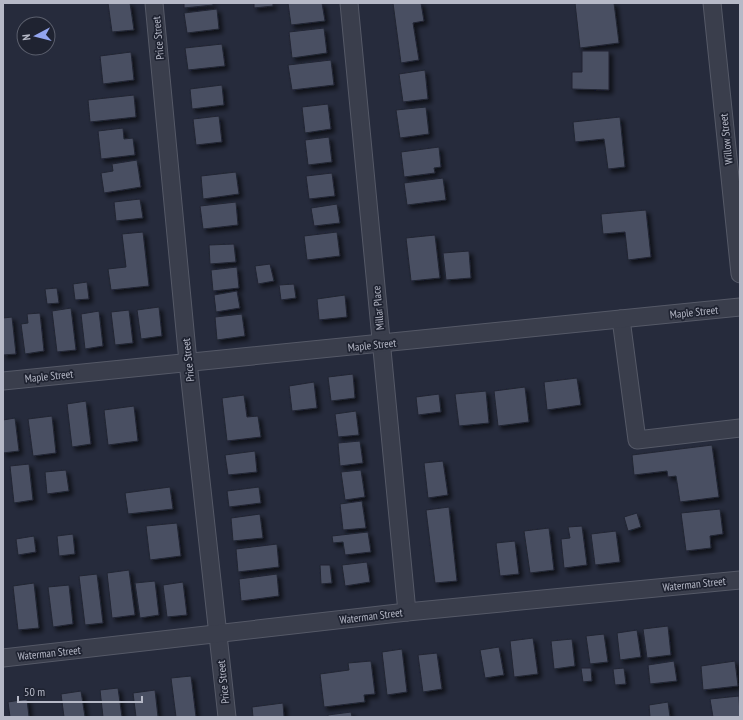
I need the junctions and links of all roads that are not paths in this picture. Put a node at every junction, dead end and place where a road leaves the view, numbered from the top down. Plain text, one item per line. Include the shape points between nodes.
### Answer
1 (154, 3) edge
2 (349, 3) edge
3 (712, 3) edge
4 (740, 274) edge
5 (740, 307) edge
6 (621, 319) junction
7 (381, 344) junction
8 (188, 362) junction
9 (3, 380) edge
10 (740, 428) edge
11 (740, 580) edge
12 (407, 612) junction
13 (218, 634) junction
14 (3, 658) edge
15 (227, 717) edge

1 - 8 street, Price Street
2 - 7 street, Millar Place
3 - 4 street, Willow Street
5 - 6 street, Maple Street
6 - 7 street, Maple Street
6 - 10 street via 637,440
7 - 8 street, Maple Street
7 - 12 street, Millar Place
8 - 9 street, Maple Street
8 - 13 street, Price Street
11 - 12 street, Waterman Street
12 - 13 street, Waterman Street
13 - 14 street, Waterman Street
13 - 15 street, Price Street

